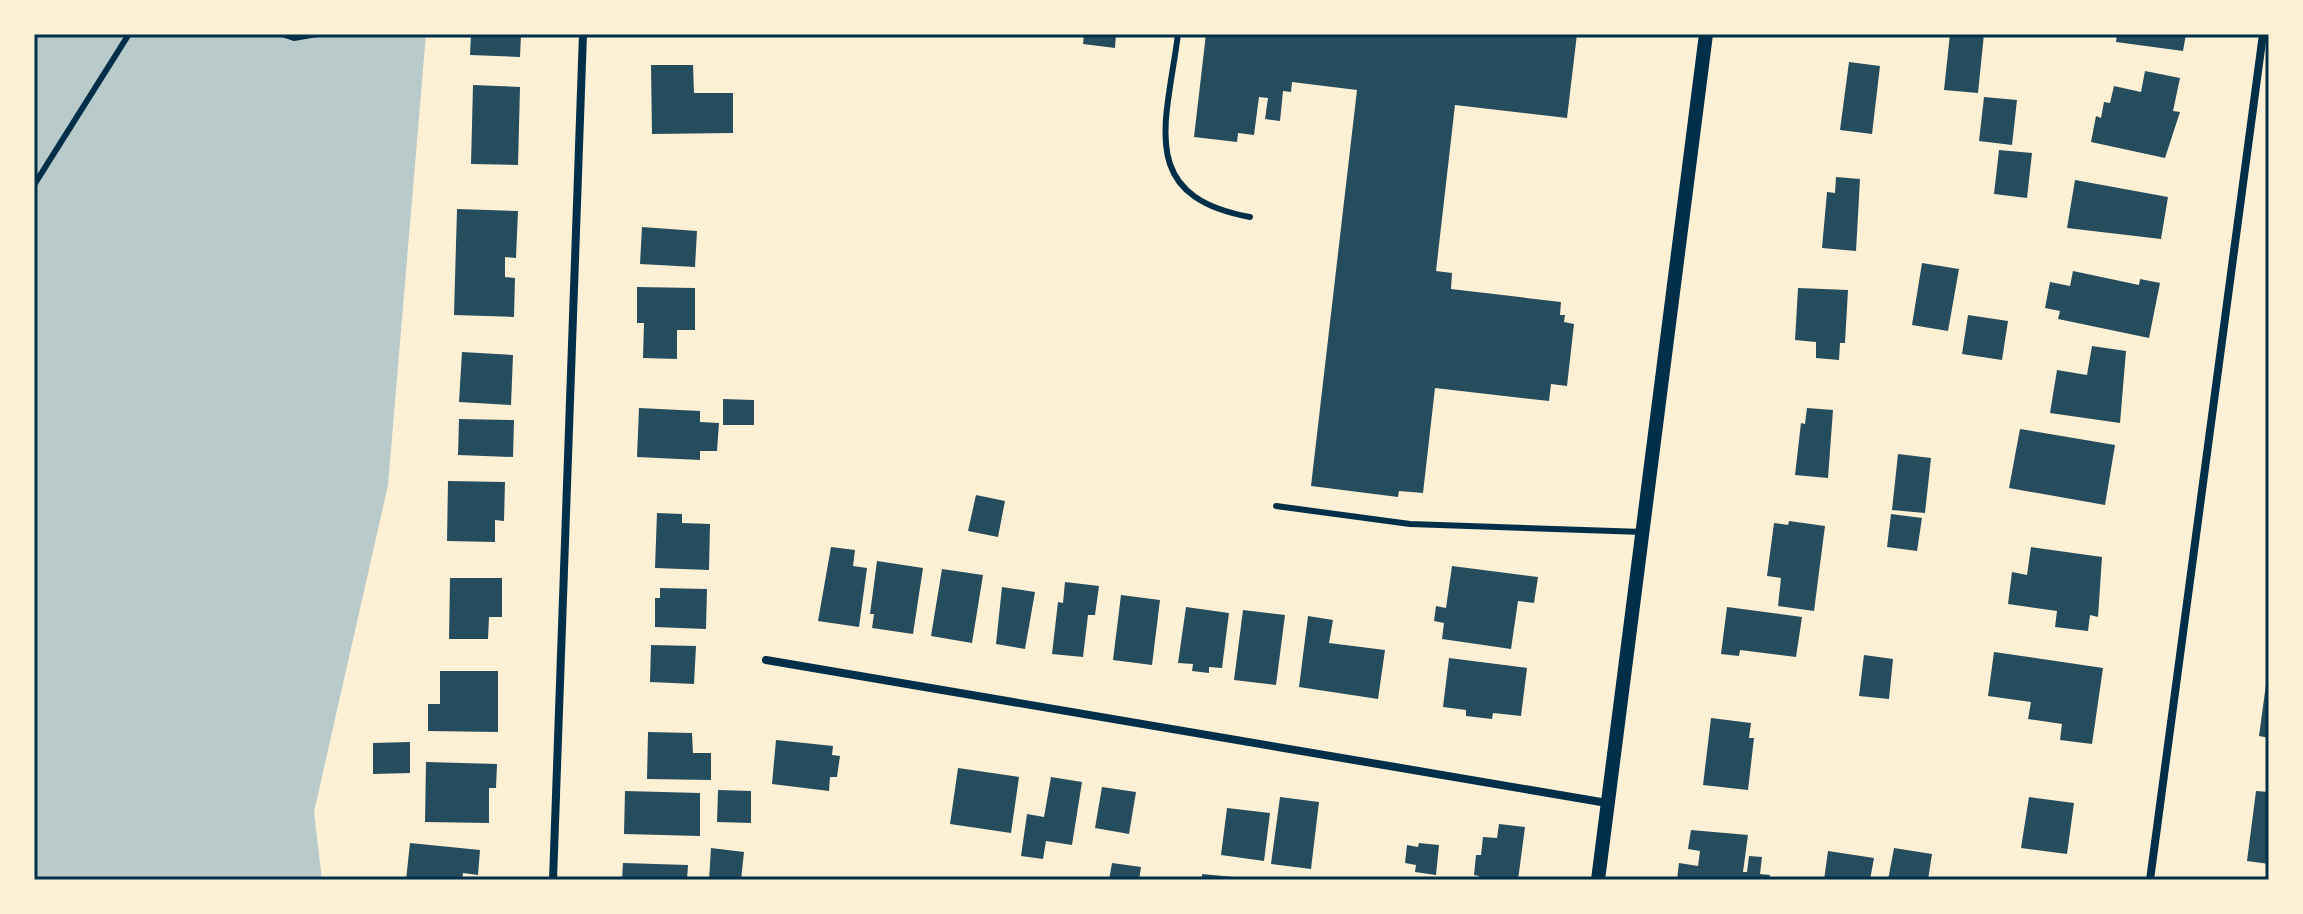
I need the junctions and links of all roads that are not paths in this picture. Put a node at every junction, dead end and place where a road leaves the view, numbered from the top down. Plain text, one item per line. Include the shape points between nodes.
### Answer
1 (129, 34) edge
2 (282, 34) edge
3 (317, 34) edge
4 (583, 34) edge
5 (1178, 34) edge
6 (1706, 34) edge
7 (2263, 34) edge
8 (34, 185) edge
9 (1250, 217) dead end
10 (1276, 506) dead end
11 (1643, 532) junction
12 (766, 660) dead end
13 (1607, 803) junction
14 (553, 880) edge
15 (1598, 880) edge
16 (2150, 880) edge

1 - 8 lane
2 - 3 lane
4 - 14 street
5 - 9 lane via 1165,139 1169,169 1190,196 1219,211
6 - 11 street
7 - 16 street
10 - 11 lane via 1410,524
11 - 13 street
12 - 13 street
13 - 15 street

